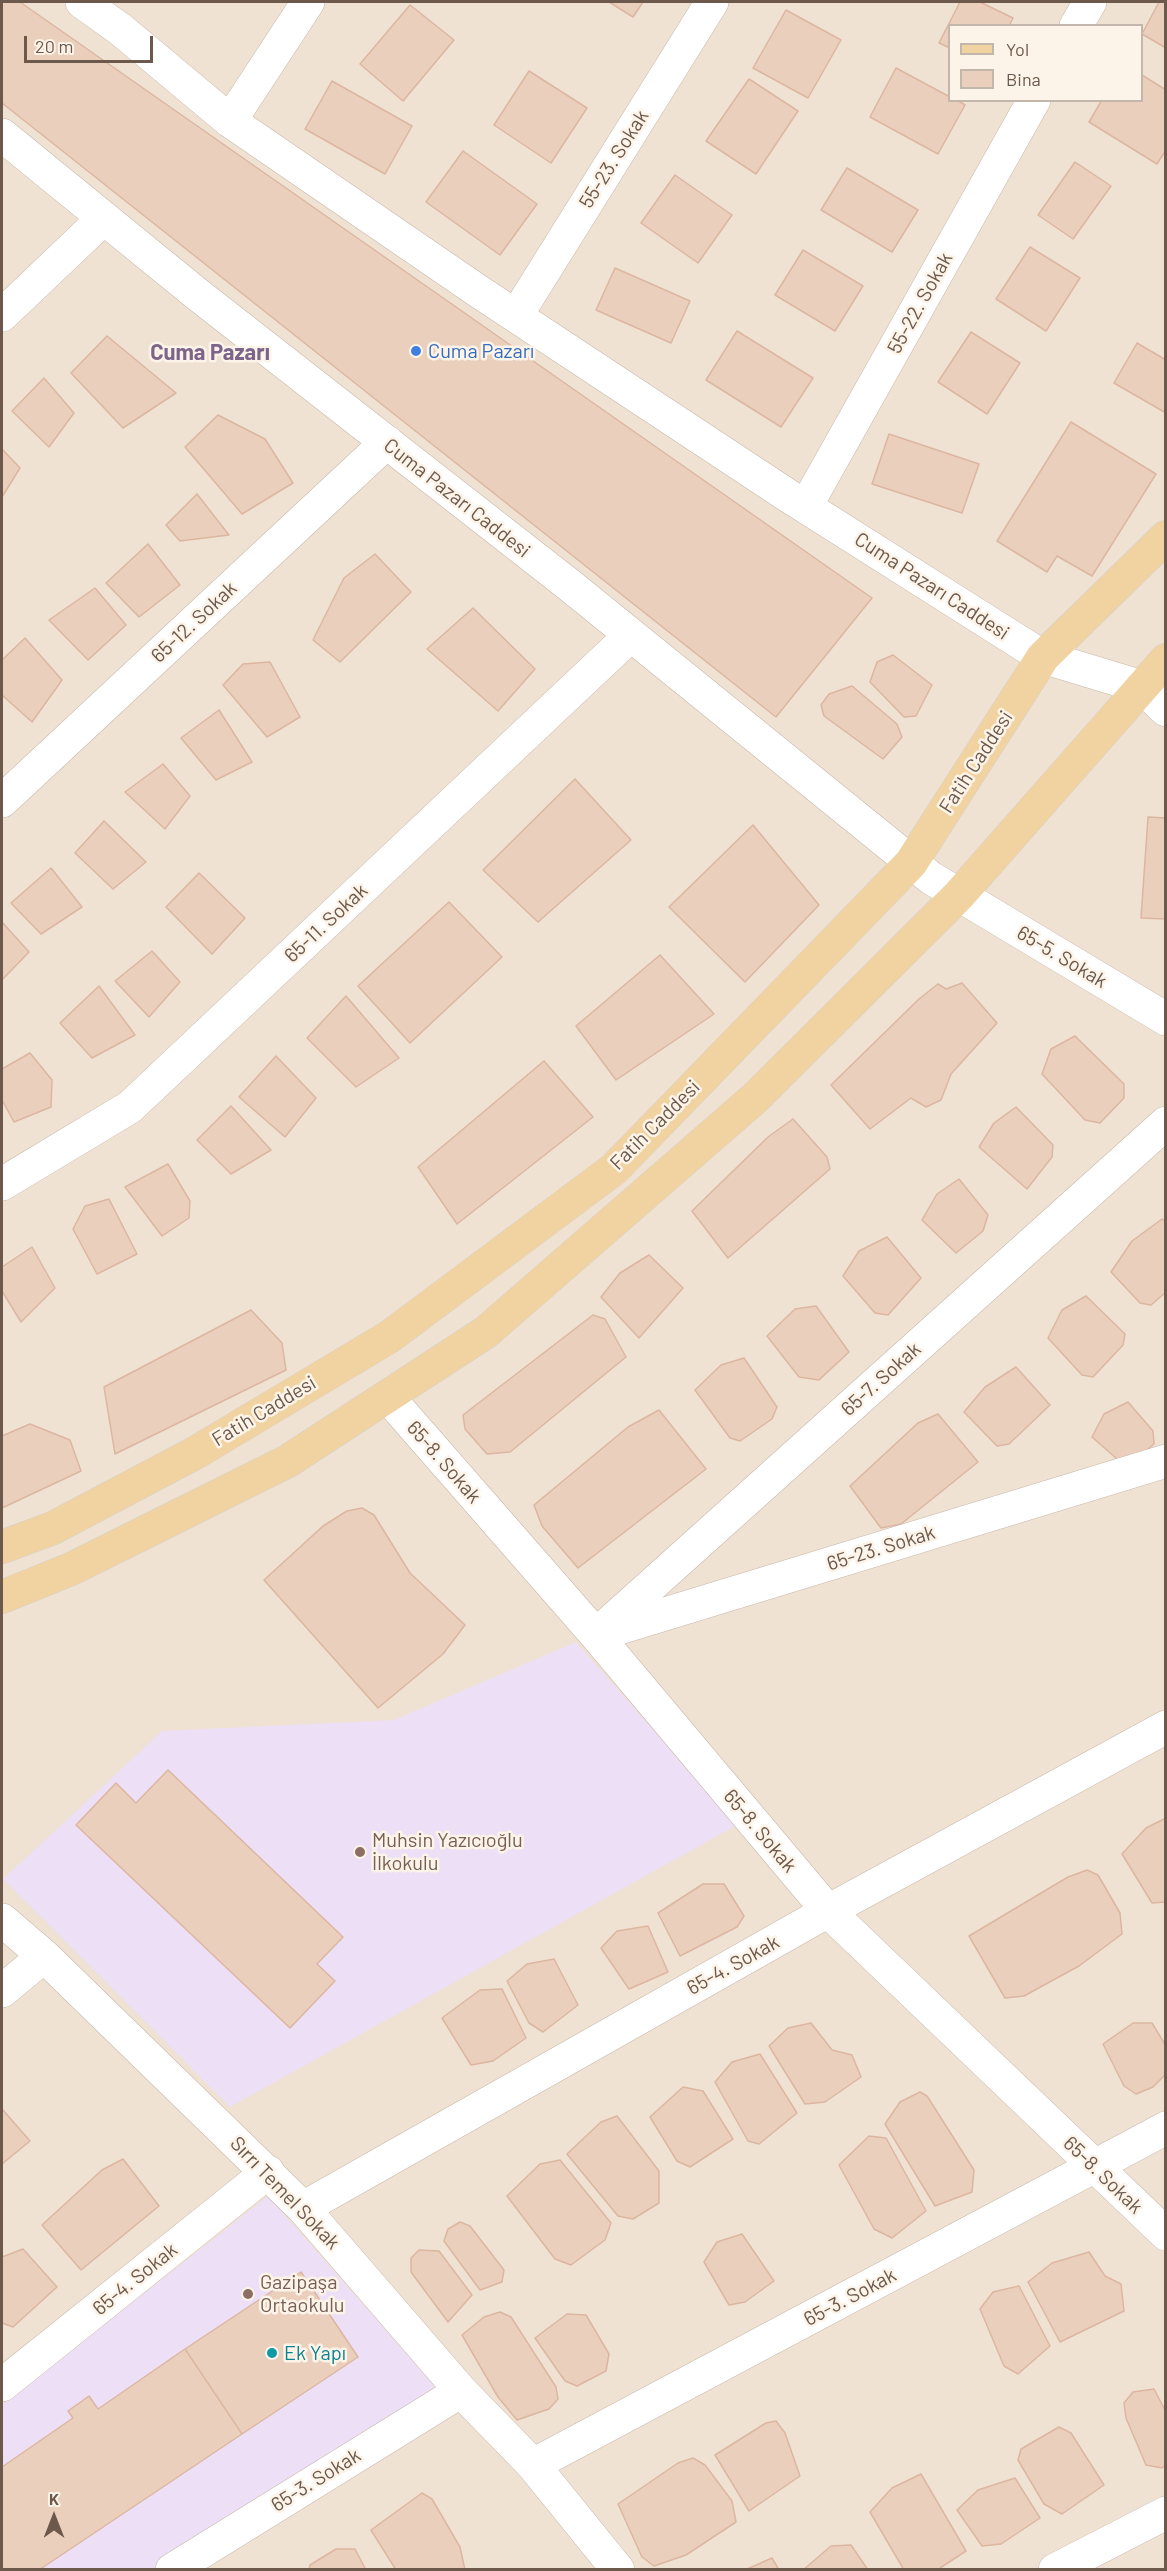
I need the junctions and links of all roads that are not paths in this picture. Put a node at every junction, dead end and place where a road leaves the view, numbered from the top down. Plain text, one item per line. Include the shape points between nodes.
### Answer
1 (82, 2) edge
2 (308, 2) edge
3 (712, 2) edge
4 (1090, 2) edge
5 (1077, 24) edge
6 (1033, 102) edge
7 (230, 121) junction
8 (2, 135) edge
9 (104, 218) junction
10 (2, 315) edge
11 (516, 316) junction
12 (387, 442) junction
13 (807, 506) junction
14 (1166, 537) edge
15 (631, 635) junction
16 (1043, 657) junction
17 (1166, 660) edge
18 (1142, 687) junction
19 (1166, 710) edge
20 (2, 801) edge
21 (912, 862) junction
22 (959, 895) junction
23 (1166, 1019) edge
24 (1166, 1124) edge
25 (2, 1184) edge
26 (388, 1397) junction
27 (1166, 1461) edge
28 (2, 1547) edge
29 (2, 1597) edge
30 (596, 1635) junction
31 (1166, 1727) edge
32 (828, 1911) junction
33 (2, 1920) edge
34 (44, 1956) junction
35 (2, 1991) edge
36 (1166, 2128) edge
37 (1095, 2167) junction
38 (268, 2172) junction
39 (303, 2208) junction
40 (1166, 2234) edge
41 (2, 2385) edge
42 (461, 2391) junction
43 (533, 2465) junction
44 (1166, 2513) edge
45 (172, 2570) edge
46 (618, 2570) edge
47 (1055, 2570) edge

1 - 7 street, Cuma Pazarı Caddesi
2 - 7 street
3 - 11 street, 55-23. Sokak
4 - 5 street
6 - 13 street, 55-22. Sokak
7 - 11 street, Cuma Pazarı Caddesi
8 - 9 street, Cuma Pazarı Caddesi
9 - 10 street
9 - 12 street, Cuma Pazarı Caddesi
11 - 13 street, Cuma Pazarı Caddesi
12 - 15 street, Cuma Pazarı Caddesi
12 - 20 street, 65-12. Sokak
13 - 16 street, Cuma Pazarı Caddesi
14 - 16 main road, Fatih Caddesi
15 - 21 street, Cuma Pazarı Caddesi
15 - 25 street, 65-11. Sokak via 130,1107
16 - 18 street, Cuma Pazarı Caddesi
16 - 21 main road, Fatih Caddesi
17 - 18 main road
18 - 19 street
18 - 22 main road
21 - 22 street, 65-5. Sokak
21 - 28 main road, Fatih Caddesi via 614,1169 389,1337 195,1453 53,1528
22 - 23 street, 65-5. Sokak
22 - 26 main road via 755,1098 486,1332
24 - 30 street, 65-7. Sokak
26 - 29 main road via 288,1461 71,1569
26 - 30 street, 65-8. Sokak
27 - 30 street, 65-23. Sokak
30 - 32 street, 65-8. Sokak
31 - 32 street, 65-4. Sokak
32 - 37 street, 65-8. Sokak
32 - 39 street, 65-4. Sokak
33 - 34 street, Sırrı Temel Sokak
34 - 35 street
34 - 38 street, Sırrı Temel Sokak
36 - 37 street, 65-3. Sokak
37 - 40 street, 65-8. Sokak
37 - 43 street, 65-3. Sokak
38 - 39 street, Sırrı Temel Sokak
38 - 41 street, 65-4. Sokak
39 - 42 street, Sırrı Temel Sokak
42 - 43 street, Sırrı Temel Sokak
42 - 45 street, 65-3. Sokak
43 - 46 street, Sırrı Temel Sokak
44 - 47 street

